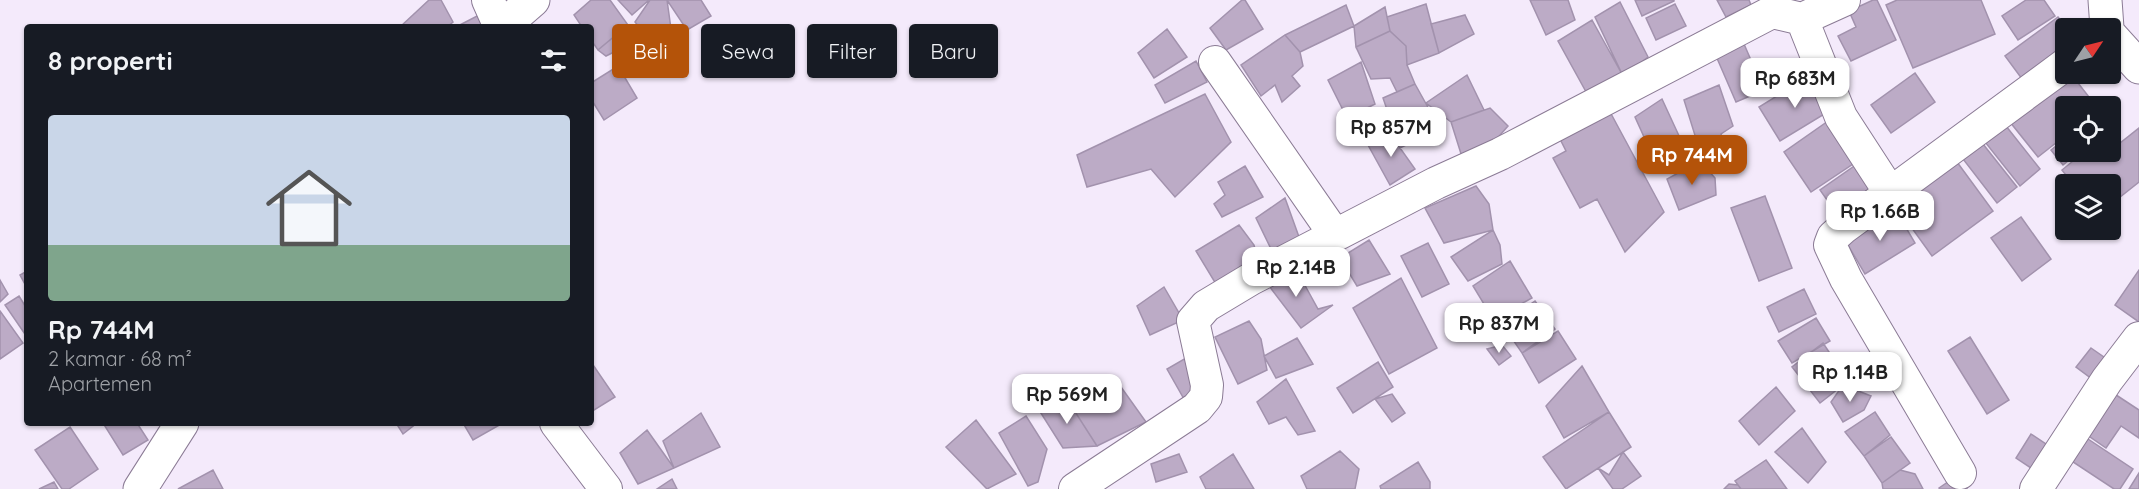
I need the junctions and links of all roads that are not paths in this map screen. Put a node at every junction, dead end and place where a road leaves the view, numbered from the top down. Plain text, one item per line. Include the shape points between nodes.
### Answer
1 (488, 0) edge
2 (533, 0) edge
3 (1844, 0) edge
4 (2105, 0) edge
5 (2106, 18) edge
6 (1802, 20) junction
7 (500, 24) edge
8 (505, 24) edge
9 (2121, 48) edge
10 (1215, 62) dead end
11 (2139, 67) edge
12 (2055, 72) edge
13 (1891, 194) junction
14 (1335, 235) junction
15 (2139, 338) edge
16 (180, 426) edge
17 (558, 426) edge
18 (1960, 473) dead end
19 (140, 489) edge
20 (606, 489) edge
21 (1075, 489) edge
22 (2036, 489) edge

1 - 7 street
2 - 8 street
3 - 6 street
4 - 5 street
6 - 13 street via 1841,117
6 - 14 street via 1772,12
9 - 11 street
10 - 14 street
12 - 13 street
13 - 18 street via 1843,228 1830,245
14 - 21 street via 1206,306 1193,321 1207,385 1206,397 1197,408
15 - 22 street
16 - 19 street
17 - 20 street

